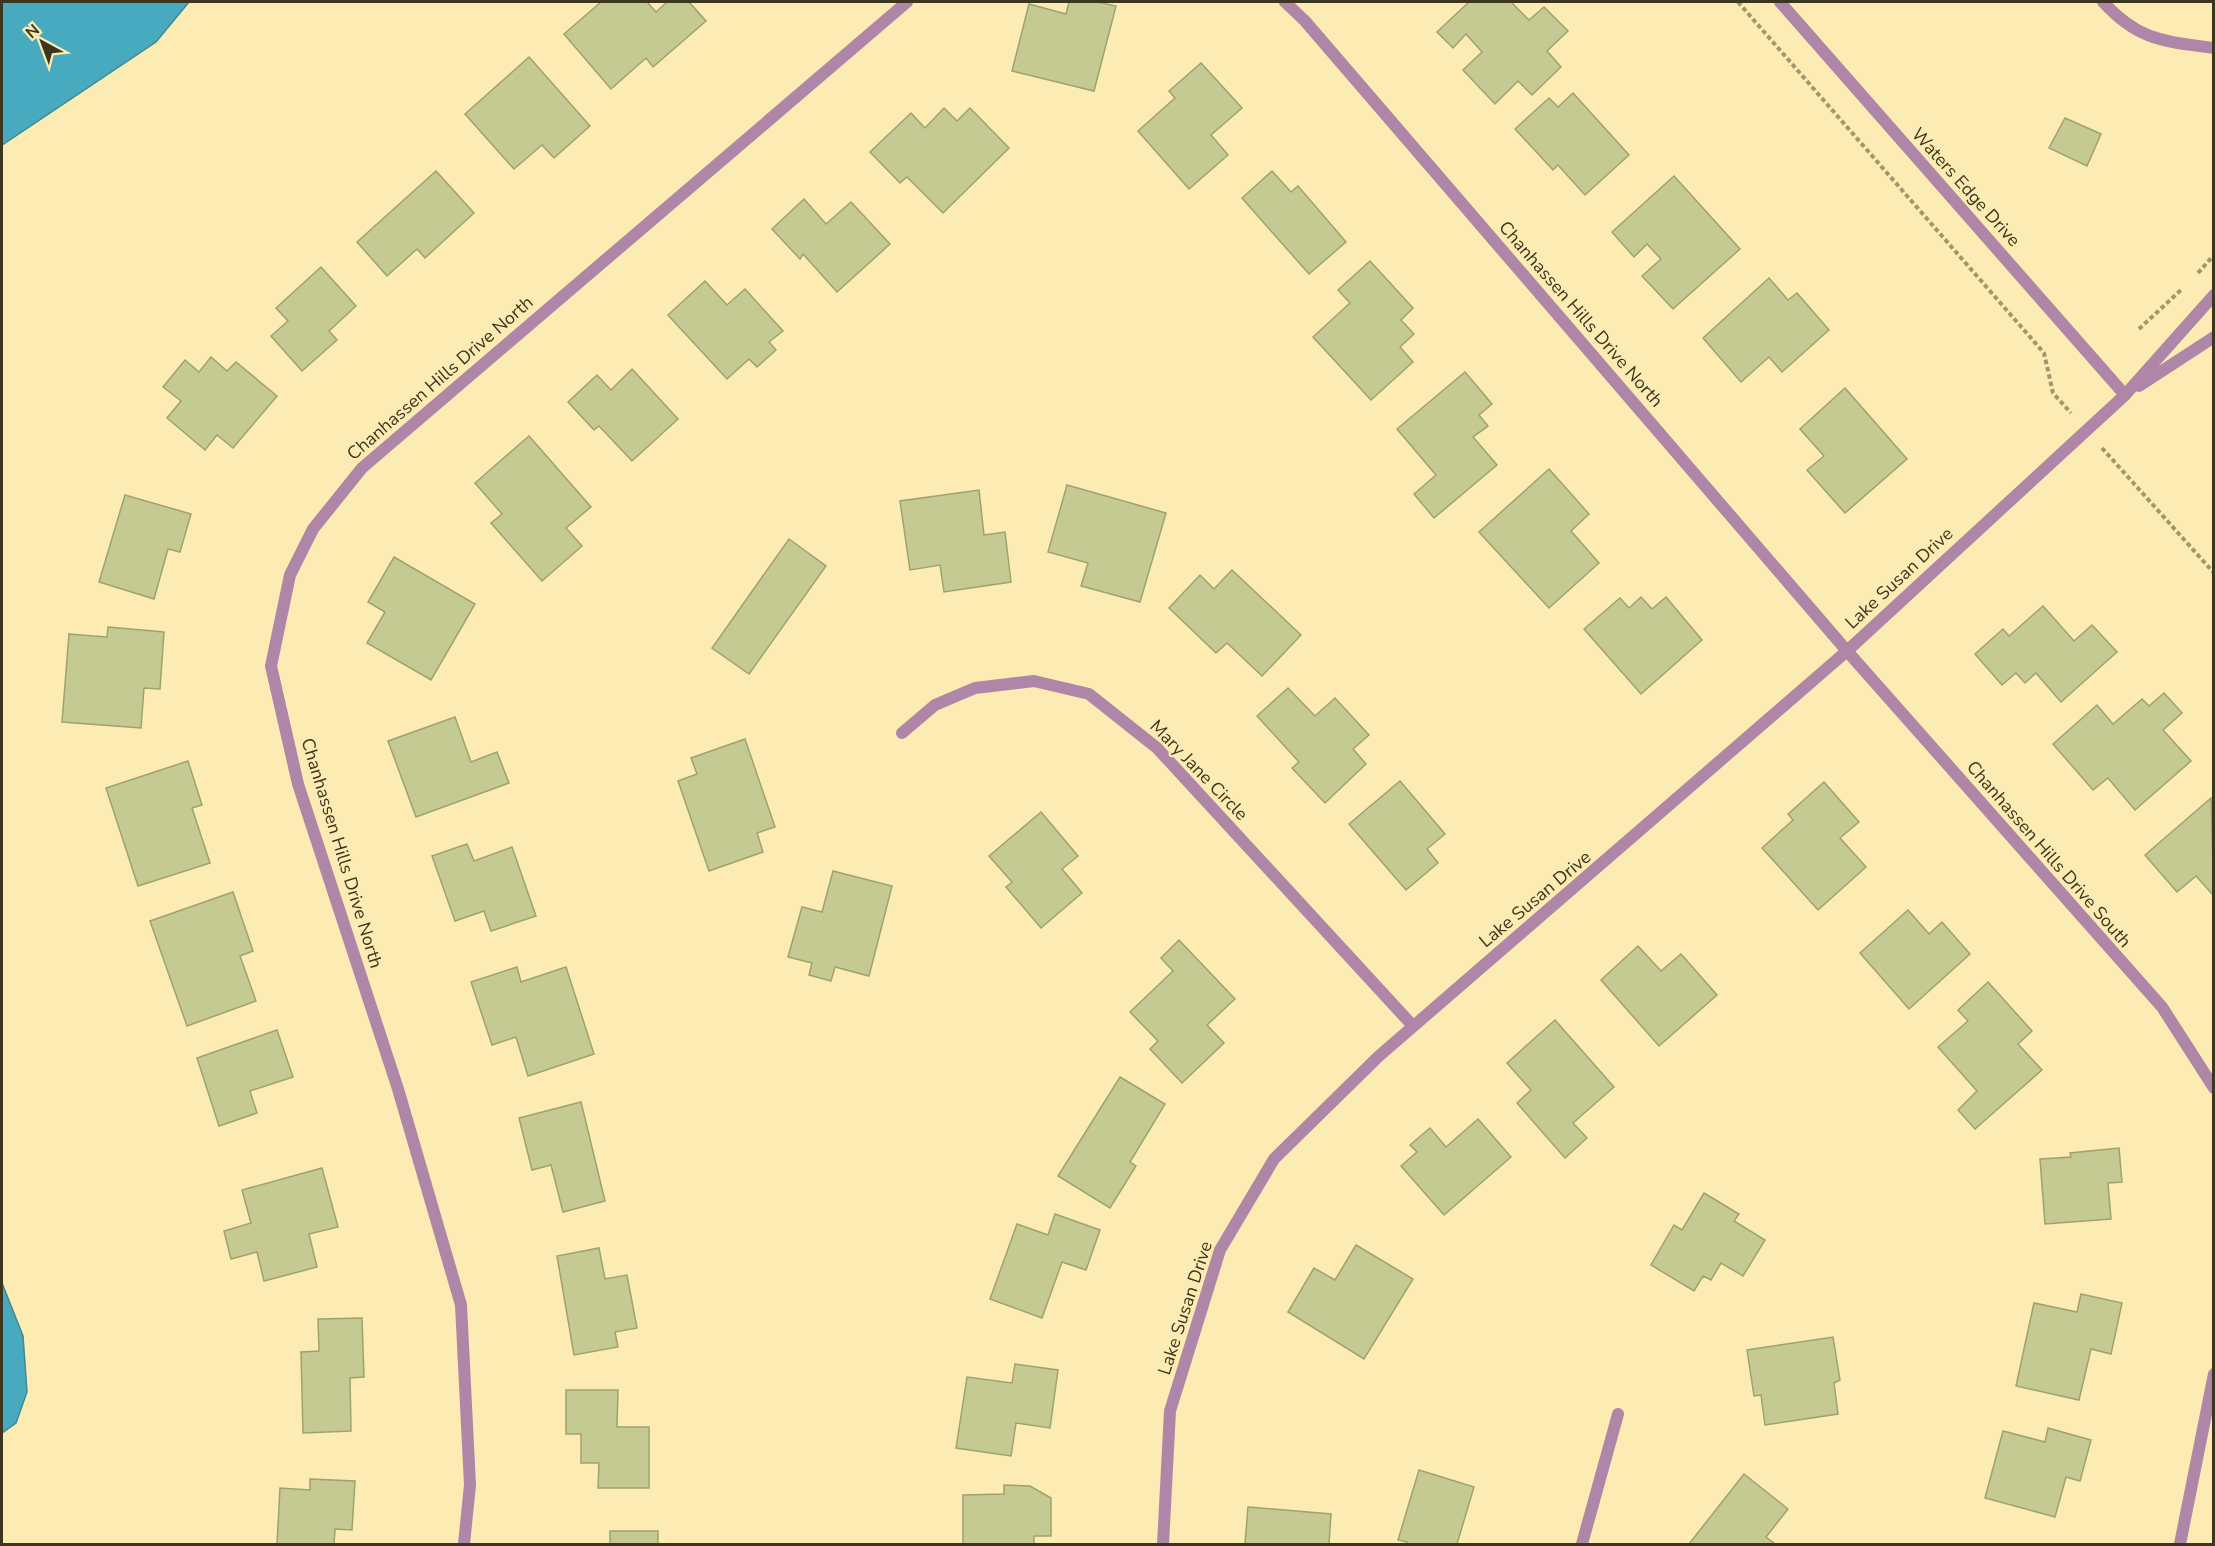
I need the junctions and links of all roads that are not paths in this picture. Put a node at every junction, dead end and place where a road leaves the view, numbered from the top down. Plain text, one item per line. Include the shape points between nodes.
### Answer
1 (907, 2) edge
2 (1285, 2) edge
3 (1780, 2) edge
4 (2103, 2) edge
5 (2214, 48) edge
6 (2214, 295) edge
7 (2214, 337) edge
8 (2125, 395) junction
9 (1848, 651) junction
10 (902, 733) dead end
11 (1413, 1026) junction
12 (2214, 1088) edge
13 (2214, 1374) edge
14 (1618, 1414) dead end
15 (464, 1545) edge
16 (1163, 1545) edge
17 (1582, 1545) edge
18 (2180, 1545) edge

1 - 15 street, Chanhassen Hills Drive North via 362,468 313,529 290,575 271,666 298,784 398,1089 461,1305 470,1485
2 - 9 street, Chanhassen Hills Drive North
3 - 8 street, Waters Edge Drive
4 - 5 street via 2121,21 2152,39
6 - 8 street, Lake Susan Drive
7 - 8 street, Lake Susan Drive
8 - 9 street, Lake Susan Drive
9 - 11 street, Lake Susan Drive
9 - 12 street, Chanhassen Hills Drive South via 2162,1007
10 - 11 street, Mary Jane Circle via 935,705 975,688 1034,681 1089,694 1157,748
11 - 16 street, Lake Susan Drive via 1274,1159 1220,1250 1170,1411
13 - 18 street
14 - 17 street

